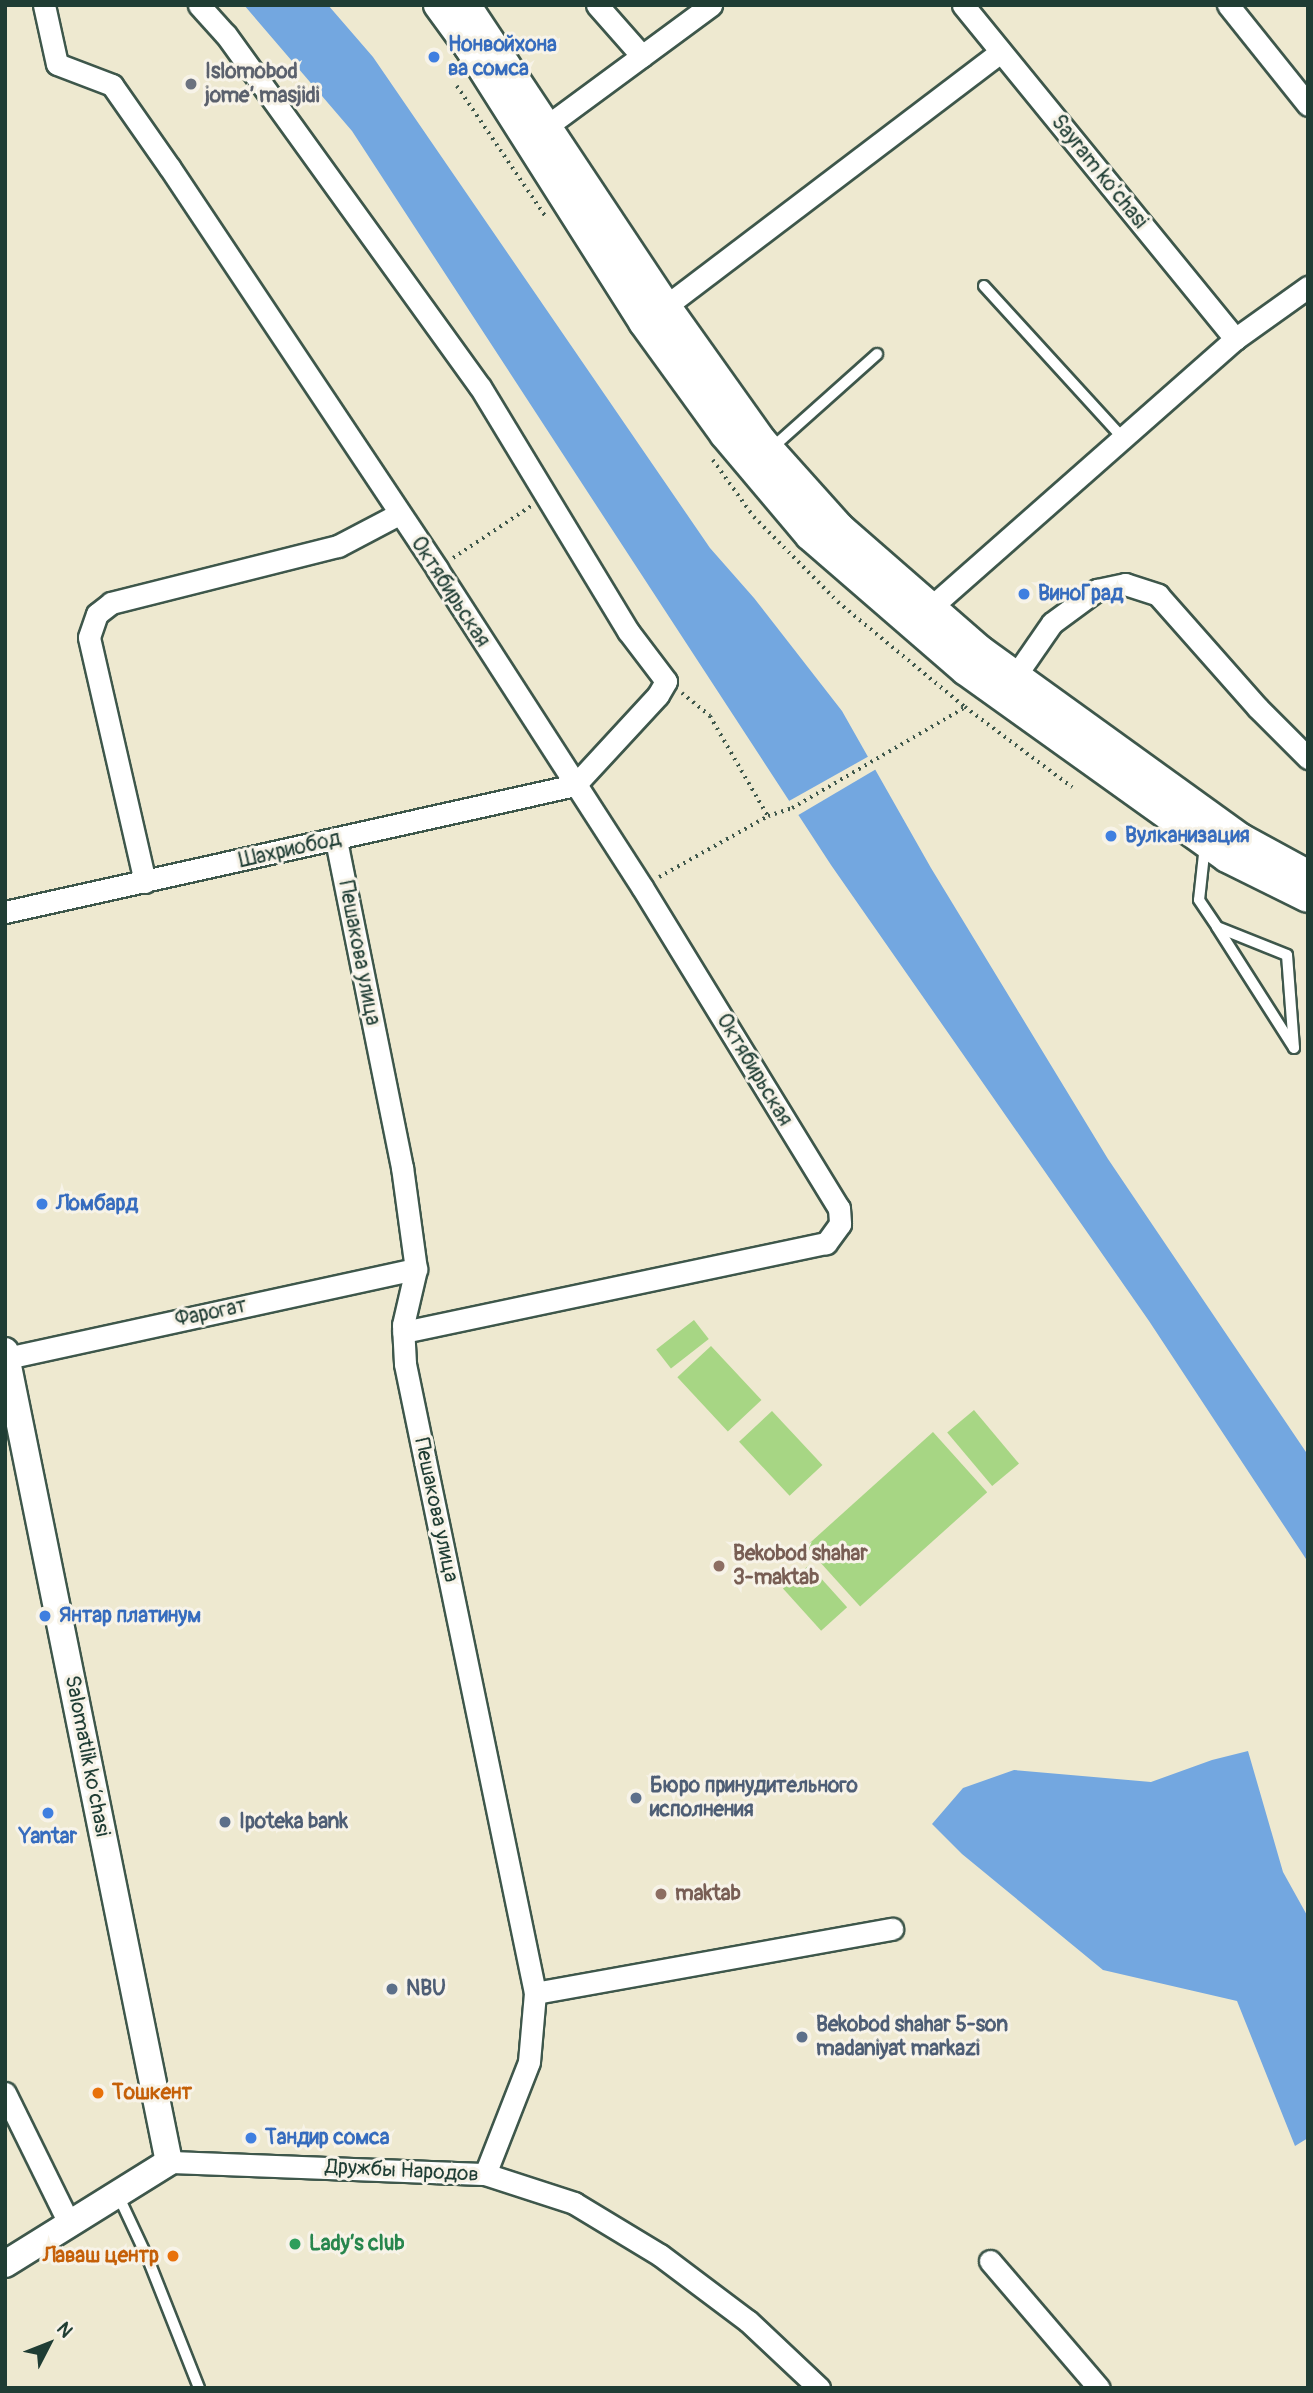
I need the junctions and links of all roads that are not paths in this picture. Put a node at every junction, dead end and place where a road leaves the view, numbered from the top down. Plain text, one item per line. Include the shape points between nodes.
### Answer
1 (44, 5) edge
2 (199, 5) edge
3 (439, 5) edge
4 (465, 5) edge
5 (597, 5) edge
6 (711, 5) edge
7 (963, 5) edge
8 (1228, 5) edge
9 (1002, 52) junction
10 (642, 56) junction
11 (1308, 106) edge
12 (547, 126) junction
13 (984, 286) dead end
14 (1308, 287) edge
15 (654, 314) junction
16 (1235, 339) junction
17 (877, 354) dead end
18 (1123, 438) junction
19 (769, 450) junction
20 (399, 514) junction
21 (921, 616) junction
22 (1000, 685) junction
23 (1308, 758) edge
24 (575, 785) junction
25 (336, 839) junction
26 (1205, 842) junction
27 (1308, 875) edge
28 (145, 883) junction
29 (1308, 897) edge
30 (5, 912) edge
31 (1217, 928) junction
32 (416, 1269) junction
33 (403, 1332) junction
34 (6, 1354) edge
35 (15, 1447) edge
36 (892, 1929) dead end
37 (535, 1993) junction
38 (5, 2093) edge
39 (169, 2161) junction
40 (485, 2174) junction
41 (118, 2194) junction
42 (70, 2225) junction
43 (990, 2261) dead end
44 (5, 2264) edge
45 (199, 2388) edge
46 (819, 2388) edge
47 (1099, 2388) edge

1 - 20 street, Октябирьская via 57,64 112,85
2 - 24 street via 225,34 481,387 628,631 667,681
3 - 15 main road
4 - 12 main road
5 - 10 street
6 - 10 street
7 - 9 street, Sayram ko'chasi
8 - 11 street
9 - 15 street
9 - 16 street, Sayram ko'chasi
10 - 12 street
12 - 15 main road
13 - 18 lane
14 - 16 street
15 - 19 main road
15 - 21 main road via 725,434 810,535
16 - 18 street
17 - 19 lane
18 - 21 street
19 - 21 main road
20 - 24 street, Октябирьская
20 - 28 street via 338,546 111,603 97,614 89,637
21 - 22 main road
22 - 23 street via 1052,622 1097,590 1125,584 1158,595
22 - 26 main road
22 - 27 main road via 1241,839
24 - 25 street, Шахриобод
24 - 33 street, Октябирьская via 839,1208 840,1224 826,1243
25 - 28 street, Шахриобод
25 - 32 street, Пешакова улица via 402,1167
26 - 29 main road
26 - 31 lane via 1199,900
28 - 30 street, Шахриобод
31 - 31 lane via 1287,1037 1294,1048 1287,955
32 - 33 street, Пешакова улица
32 - 34 street, Фарогат
33 - 37 street, Пешакова улица via 405,1364
34 - 35 street, Salomatlik ko‘chasi
35 - 39 street, Salomatlik ko‘chasi
36 - 37 street
37 - 40 street, Пешакова улица via 529,2062
38 - 42 street
39 - 40 street, Дружбы Народов
39 - 41 street
40 - 46 street, Дружбы Народов via 574,2203 660,2255 748,2321
41 - 42 street
41 - 45 lane
42 - 44 street
43 - 47 street

